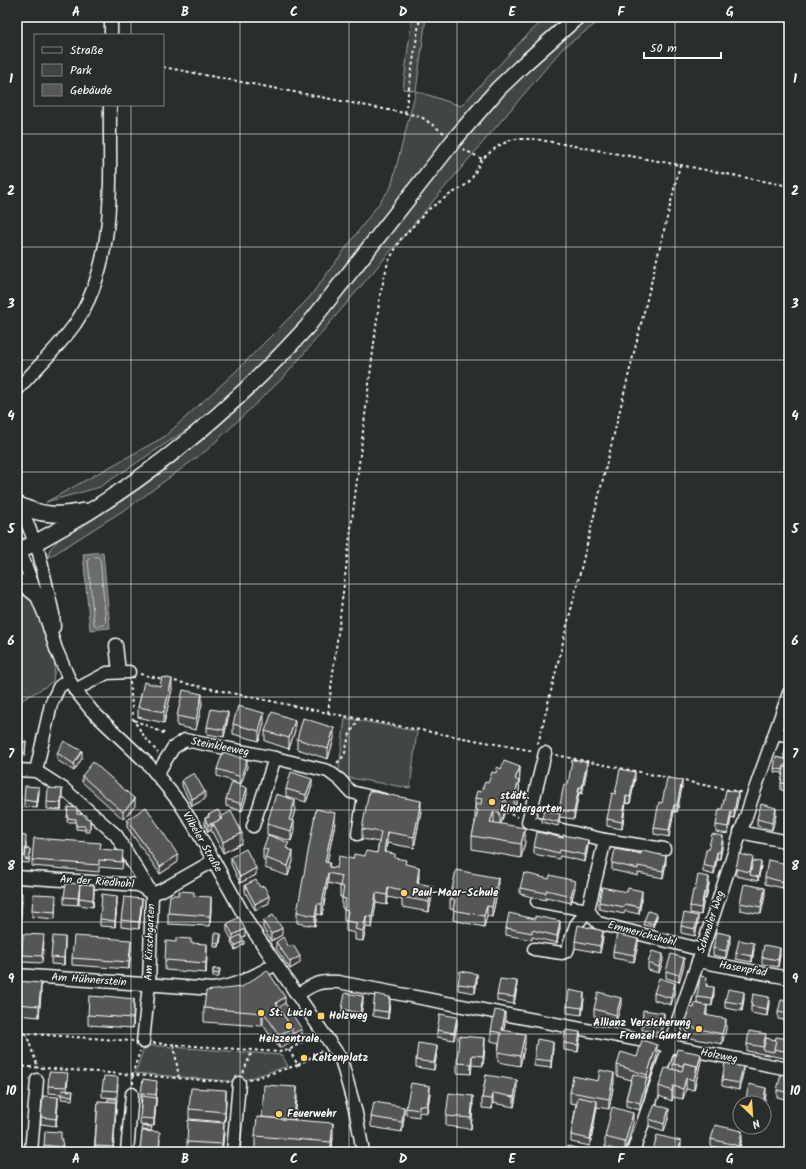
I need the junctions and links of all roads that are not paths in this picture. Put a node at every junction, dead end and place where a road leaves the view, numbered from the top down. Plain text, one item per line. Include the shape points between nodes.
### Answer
1 (111, 17) edge
2 (577, 17) edge
3 (110, 34) edge
4 (110, 106) edge
5 (17, 390) edge
6 (17, 504) edge
7 (93, 509) junction
8 (36, 542) junction
9 (18, 548) edge
10 (17, 581) edge
11 (36, 594) junction
12 (116, 645) dead end
13 (56, 648) junction
14 (69, 679) junction
15 (75, 690) junction
16 (789, 693) edge
17 (775, 733) junction
18 (789, 736) edge
19 (545, 753) road end
20 (275, 758) junction
21 (17, 770) edge
22 (36, 771) junction
23 (157, 774) junction
24 (364, 796) junction
25 (394, 802) edge
26 (253, 826) dead end
27 (740, 832) junction
28 (358, 834) dead end
29 (605, 840) junction
30 (789, 842) edge
31 (664, 849) dead end
32 (214, 861) junction
33 (17, 877) edge
34 (152, 894) junction
35 (537, 901) dead end
36 (588, 910) junction
37 (534, 949) dead end
38 (700, 955) junction
39 (276, 964) junction
40 (17, 975) edge
41 (789, 978) edge
42 (149, 984) junction
43 (297, 995) junction
44 (143, 1042) road end
45 (668, 1046) junction
46 (789, 1069) edge
47 (38, 1074) road end
48 (239, 1083) road end
49 (132, 1094) dead end
50 (31, 1152) edge
51 (127, 1152) edge
52 (233, 1152) edge
53 (363, 1152) edge
54 (633, 1152) edge

1 - 3 street
2 - 7 main road via 524,64 469,122 307,327 260,377 180,448
4 - 5 street via 109,218 106,245 97,279 84,308 65,338
6 - 7 main road via 44,514 67,514
6 - 8 street, Vilbeler Straße
7 - 8 main road
8 - 9 main road
8 - 13 street, Vilbeler Straße via 53,614
9 - 11 street, Vilbeler Straße
10 - 11 main road
11 - 13 street, Vilbeler Straße
12 - 15 street via 124,672 107,673
13 - 14 street, Vilbeler Straße
14 - 15 street, Vilbeler Straße
14 - 22 street via 59,687 51,704
15 - 23 street, Vilbeler Straße via 92,711
16 - 17 street, Schmaler Weg
17 - 18 street
17 - 27 street, Schmaler Weg
19 - 29 street via 528,822
20 - 23 street, Steinkleeweg via 185,740 173,748
20 - 24 street, Steinkleeweg via 328,771 351,792
20 - 26 street
21 - 22 street, Am Kirschgarten
22 - 34 street, Am Kirschgarten via 64,789 116,835
23 - 32 street, Vilbeler Straße via 179,802
24 - 25 street
24 - 28 street
27 - 30 street
27 - 38 street, Schmaler Weg
29 - 31 street
29 - 36 street
32 - 34 street
32 - 39 street, Vilbeler Straße via 238,906
33 - 34 street, An der Riedhohl via 139,885
34 - 42 street, Am Kirschgarten
35 - 36 street
36 - 37 street via 576,925 567,951 562,953
36 - 38 street, Emmerichshohl via 598,923
38 - 41 street, Hasenpfad
38 - 45 street, Schmaler Weg
39 - 42 street, Am Hühnerstein via 242,982 222,988
39 - 43 street, Vilbeler Straße
40 - 42 street, Am Hühnerstein
42 - 44 street, Am Kirschgarten
43 - 45 street, Holzweg via 310,986 338,982
43 - 53 street, Vilbeler Straße via 341,1059
45 - 46 street, Holzweg
45 - 54 street, Schmaler Weg
47 - 50 street
48 - 52 street
49 - 51 street

